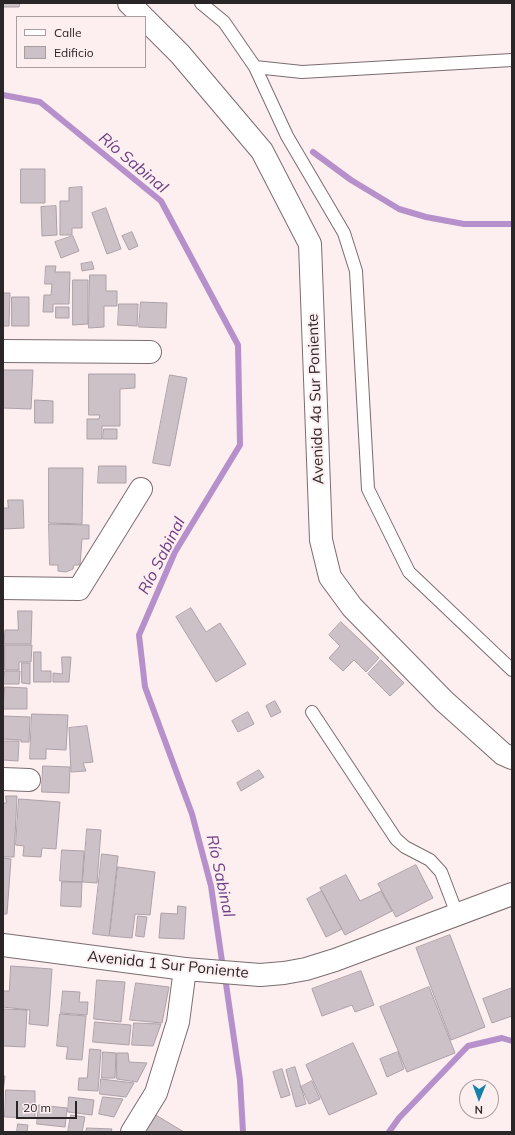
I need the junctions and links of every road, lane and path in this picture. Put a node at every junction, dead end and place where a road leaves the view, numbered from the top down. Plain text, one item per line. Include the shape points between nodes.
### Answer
1 (129, 3) edge
2 (201, 3) edge
3 (142, 16) edge
4 (146, 20) edge
5 (512, 60) edge
6 (255, 67) junction
7 (3, 351) edge
8 (150, 352) dead end
9 (141, 489) dead end
10 (3, 588) edge
11 (512, 670) edge
12 (312, 712) dead end
13 (512, 758) edge
14 (3, 779) edge
15 (29, 780) dead end
16 (512, 894) edge
17 (457, 914) junction
18 (3, 945) edge
19 (190, 970) junction
20 (132, 1132) edge

1 - 3 street
2 - 6 lane via 224,22
4 - 13 street, Avenida 4a Sur Poniente via 180,54 262,151 310,244 321,540 330,577 352,607 444,701 503,754
5 - 6 lane via 302,72
6 - 11 lane via 287,136 344,233 356,271 368,490 409,572
7 - 8 street
9 - 10 street via 79,589
12 - 17 lane via 396,839 405,847 430,860 441,872
14 - 15 street
16 - 17 street, Avenida 1 Sur Poniente
17 - 19 street, Avenida 1 Sur Poniente via 320,964 284,973 260,975
18 - 19 street, Avenida 1 Sur Poniente
19 - 20 street via 178,1022 156,1093

